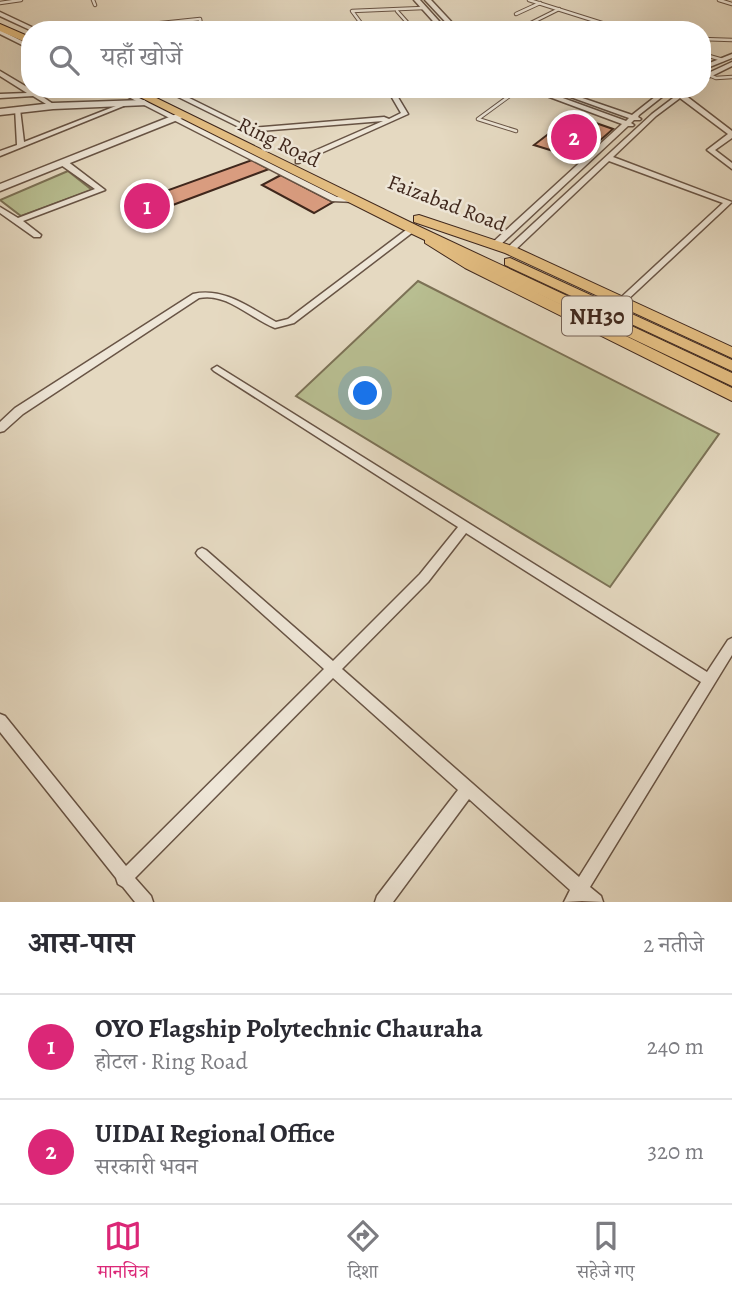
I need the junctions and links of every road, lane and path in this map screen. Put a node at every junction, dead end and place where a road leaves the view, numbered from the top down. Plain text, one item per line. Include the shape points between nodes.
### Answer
1 (21, 0) edge
2 (93, 0) edge
3 (417, 0) edge
4 (428, 0) edge
5 (529, 0) edge
6 (719, 0) edge
7 (0, 3) edge
8 (540, 4) junction
9 (732, 4) edge
10 (95, 5) dead end
11 (423, 8) junction
12 (559, 9) junction
13 (397, 11) junction
14 (516, 14) dead end
15 (0, 17) edge
16 (181, 21) edge
17 (200, 21) edge
18 (359, 21) edge
19 (407, 21) edge
20 (436, 21) edge
21 (448, 21) edge
22 (535, 21) edge
23 (596, 21) edge
24 (21, 25) edge
25 (21, 28) edge
26 (1, 32) edge
27 (21, 38) edge
28 (732, 38) edge
29 (711, 39) edge
30 (21, 42) edge
31 (711, 57) edge
32 (723, 60) junction
33 (732, 61) edge
34 (711, 65) edge
35 (0, 74) edge
36 (711, 74) edge
37 (732, 77) edge
38 (711, 78) edge
39 (21, 86) edge
40 (21, 95) edge
41 (0, 96) edge
42 (41, 98) edge
43 (134, 98) edge
44 (150, 98) edge
45 (163, 98) edge
46 (174, 98) edge
47 (395, 98) edge
48 (507, 98) edge
49 (555, 98) edge
50 (572, 98) edge
51 (577, 98) edge
52 (658, 98) edge
53 (676, 98) edge
54 (684, 98) edge
55 (566, 102) junction
56 (128, 103) junction
57 (144, 103) junction
58 (53, 106) junction
59 (17, 109) junction
60 (0, 112) edge
61 (188, 113) junction
62 (634, 117) junction
63 (388, 121) junction
64 (647, 122) junction
65 (627, 124) junction
66 (640, 129) junction
67 (516, 131) dead end
68 (248, 133) junction
69 (732, 135) edge
70 (21, 145) junction
71 (0, 154) edge
72 (609, 158) junction
73 (299, 161) junction
74 (64, 163) junction
75 (732, 167) edge
76 (0, 188) edge
77 (545, 199) junction
78 (731, 202) edge
79 (559, 204) junction
80 (0, 209) edge
81 (16, 221) junction
82 (416, 224) junction
83 (37, 235) dead end
84 (503, 247) junction
85 (468, 248) junction
86 (620, 302) junction
87 (732, 353) edge
88 (732, 366) edge
89 (217, 369) dead end
90 (732, 380) edge
91 (732, 395) edge
92 (0, 428) edge
93 (465, 526) junction
94 (202, 553) dead end
95 (732, 645) edge
96 (331, 668) junction
97 (709, 680) junction
98 (0, 721) edge
99 (467, 790) junction
100 (124, 878) junction
101 (576, 895) edge
102 (139, 898) edge
103 (383, 902) edge
104 (595, 902) edge

1 - 7 lane
2 - 10 lane
3 - 11 street
4 - 21 street
5 - 8 lane
6 - 9 lane
8 - 12 lane
8 - 14 lane
11 - 13 lane
11 - 20 street
12 - 22 lane
12 - 23 lane
13 - 18 lane via 388,6 352,11
13 - 19 lane
15 - 24 street
15 - 25 main road
16 - 17 lane
26 - 27 main road
26 - 30 street
28 - 29 lane
31 - 32 lane
32 - 33 street
32 - 34 street
33 - 36 street
35 - 39 street
37 - 38 lane
40 - 41 street
42 - 58 street
43 - 57 street
44 - 61 main road, Ring Road / NH30
45 - 61 main road, Faizabad Road / NH30
46 - 61 street
47 - 63 street via 405,114
48 - 67 lane via 478,119
49 - 55 street
50 - 55 street
51 - 62 street
52 - 62 street
53 - 64 street
54 - 69 street
55 - 65 street
56 - 57 street
56 - 58 street
56 - 70 street
57 - 61 street
58 - 59 street
59 - 60 street
59 - 70 street
61 - 68 main road, Faizabad Road / NH30
61 - 74 street
61 - 82 main road, Ring Road / NH30 via 355,200
62 - 64 street
62 - 65 street
63 - 68 street
63 - 73 street
64 - 66 street
65 - 66 street
65 - 77 street
66 - 72 street
68 - 73 main road, Faizabad Road / NH30
69 - 75 street via 711,150
70 - 71 street
72 - 78 street
72 - 79 street
73 - 82 main road, Faizabad Road / NH30
74 - 76 street
74 - 81 street via 101,190
77 - 79 street
77 - 84 street
78 - 86 street
79 - 84 street
80 - 81 street
81 - 83 street
82 - 84 main road, Faizabad Road
82 - 85 main road, NH30
82 - 91 main road, Faizabad Road via 470,265
82 - 92 street via 291,321 275,326 215,293 196,296
84 - 86 main road, Faizabad Road
85 - 88 main road, NH30
85 - 90 main road, NH30
86 - 87 main road, Faizabad Road
89 - 93 street
93 - 96 street via 424,578
93 - 97 street
94 - 96 street
95 - 97 street
96 - 99 street
96 - 100 street
97 - 101 street
98 - 100 street
99 - 101 street
99 - 103 street
100 - 102 street
101 - 104 street

